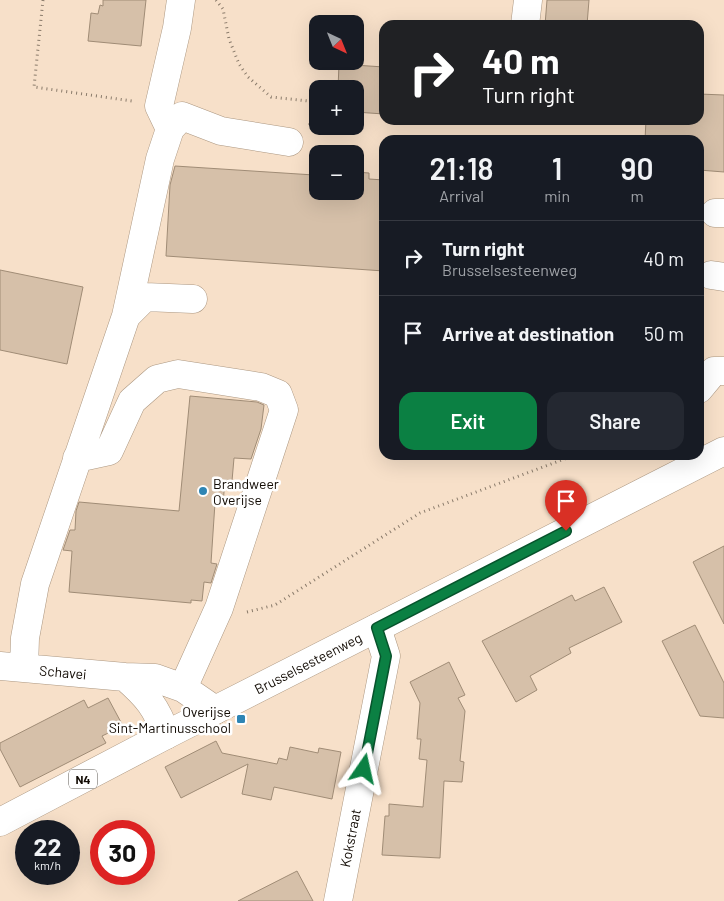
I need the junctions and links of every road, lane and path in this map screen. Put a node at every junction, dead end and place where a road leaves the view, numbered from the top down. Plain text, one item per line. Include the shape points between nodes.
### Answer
1 (43, 0) edge
2 (181, 0) edge
3 (216, 0) edge
4 (528, 0) edge
5 (526, 20) edge
6 (309, 101) edge
7 (165, 117) junction
8 (289, 142) dead end
9 (193, 299) dead end
10 (126, 316) junction
11 (724, 372) edge
12 (704, 383) edge
13 (724, 451) edge
14 (77, 458) junction
15 (562, 460) edge
16 (219, 608) junction
17 (377, 628) junction
18 (12, 667) edge
19 (125, 677) junction
20 (183, 688) junction
21 (215, 710) junction
22 (166, 735) junction
23 (0, 822) edge
24 (338, 901) edge

1 - 7 path via 34,87 72,91
2 - 7 main road
3 - 6 path via 223,9 229,39 239,64 248,77 272,97
4 - 5 main road
7 - 8 main road via 182,116 221,130
7 - 10 main road via 160,159
9 - 10 main road via 145,297
10 - 14 main road
11 - 12 main road via 714,371
13 - 17 main road, Brusselsesteenweg / N4
14 - 16 main road via 109,451 132,401 157,379 178,374 261,387 278,394 284,410
14 - 18 main road via 35,584 25,638
15 - 16 path via 420,513 275,604 247,612
16 - 20 main road
17 - 21 main road, Brusselsesteenweg / N4
17 - 24 main road, Kokstraat via 386,656
18 - 19 main road, Schavei
19 - 20 main road, Schavei via 155,678
19 - 22 main road via 146,695 161,719
20 - 21 main road, Schavei
21 - 22 main road, Brusselsesteenweg / N4
22 - 23 main road, Brusselsesteenweg / N4

